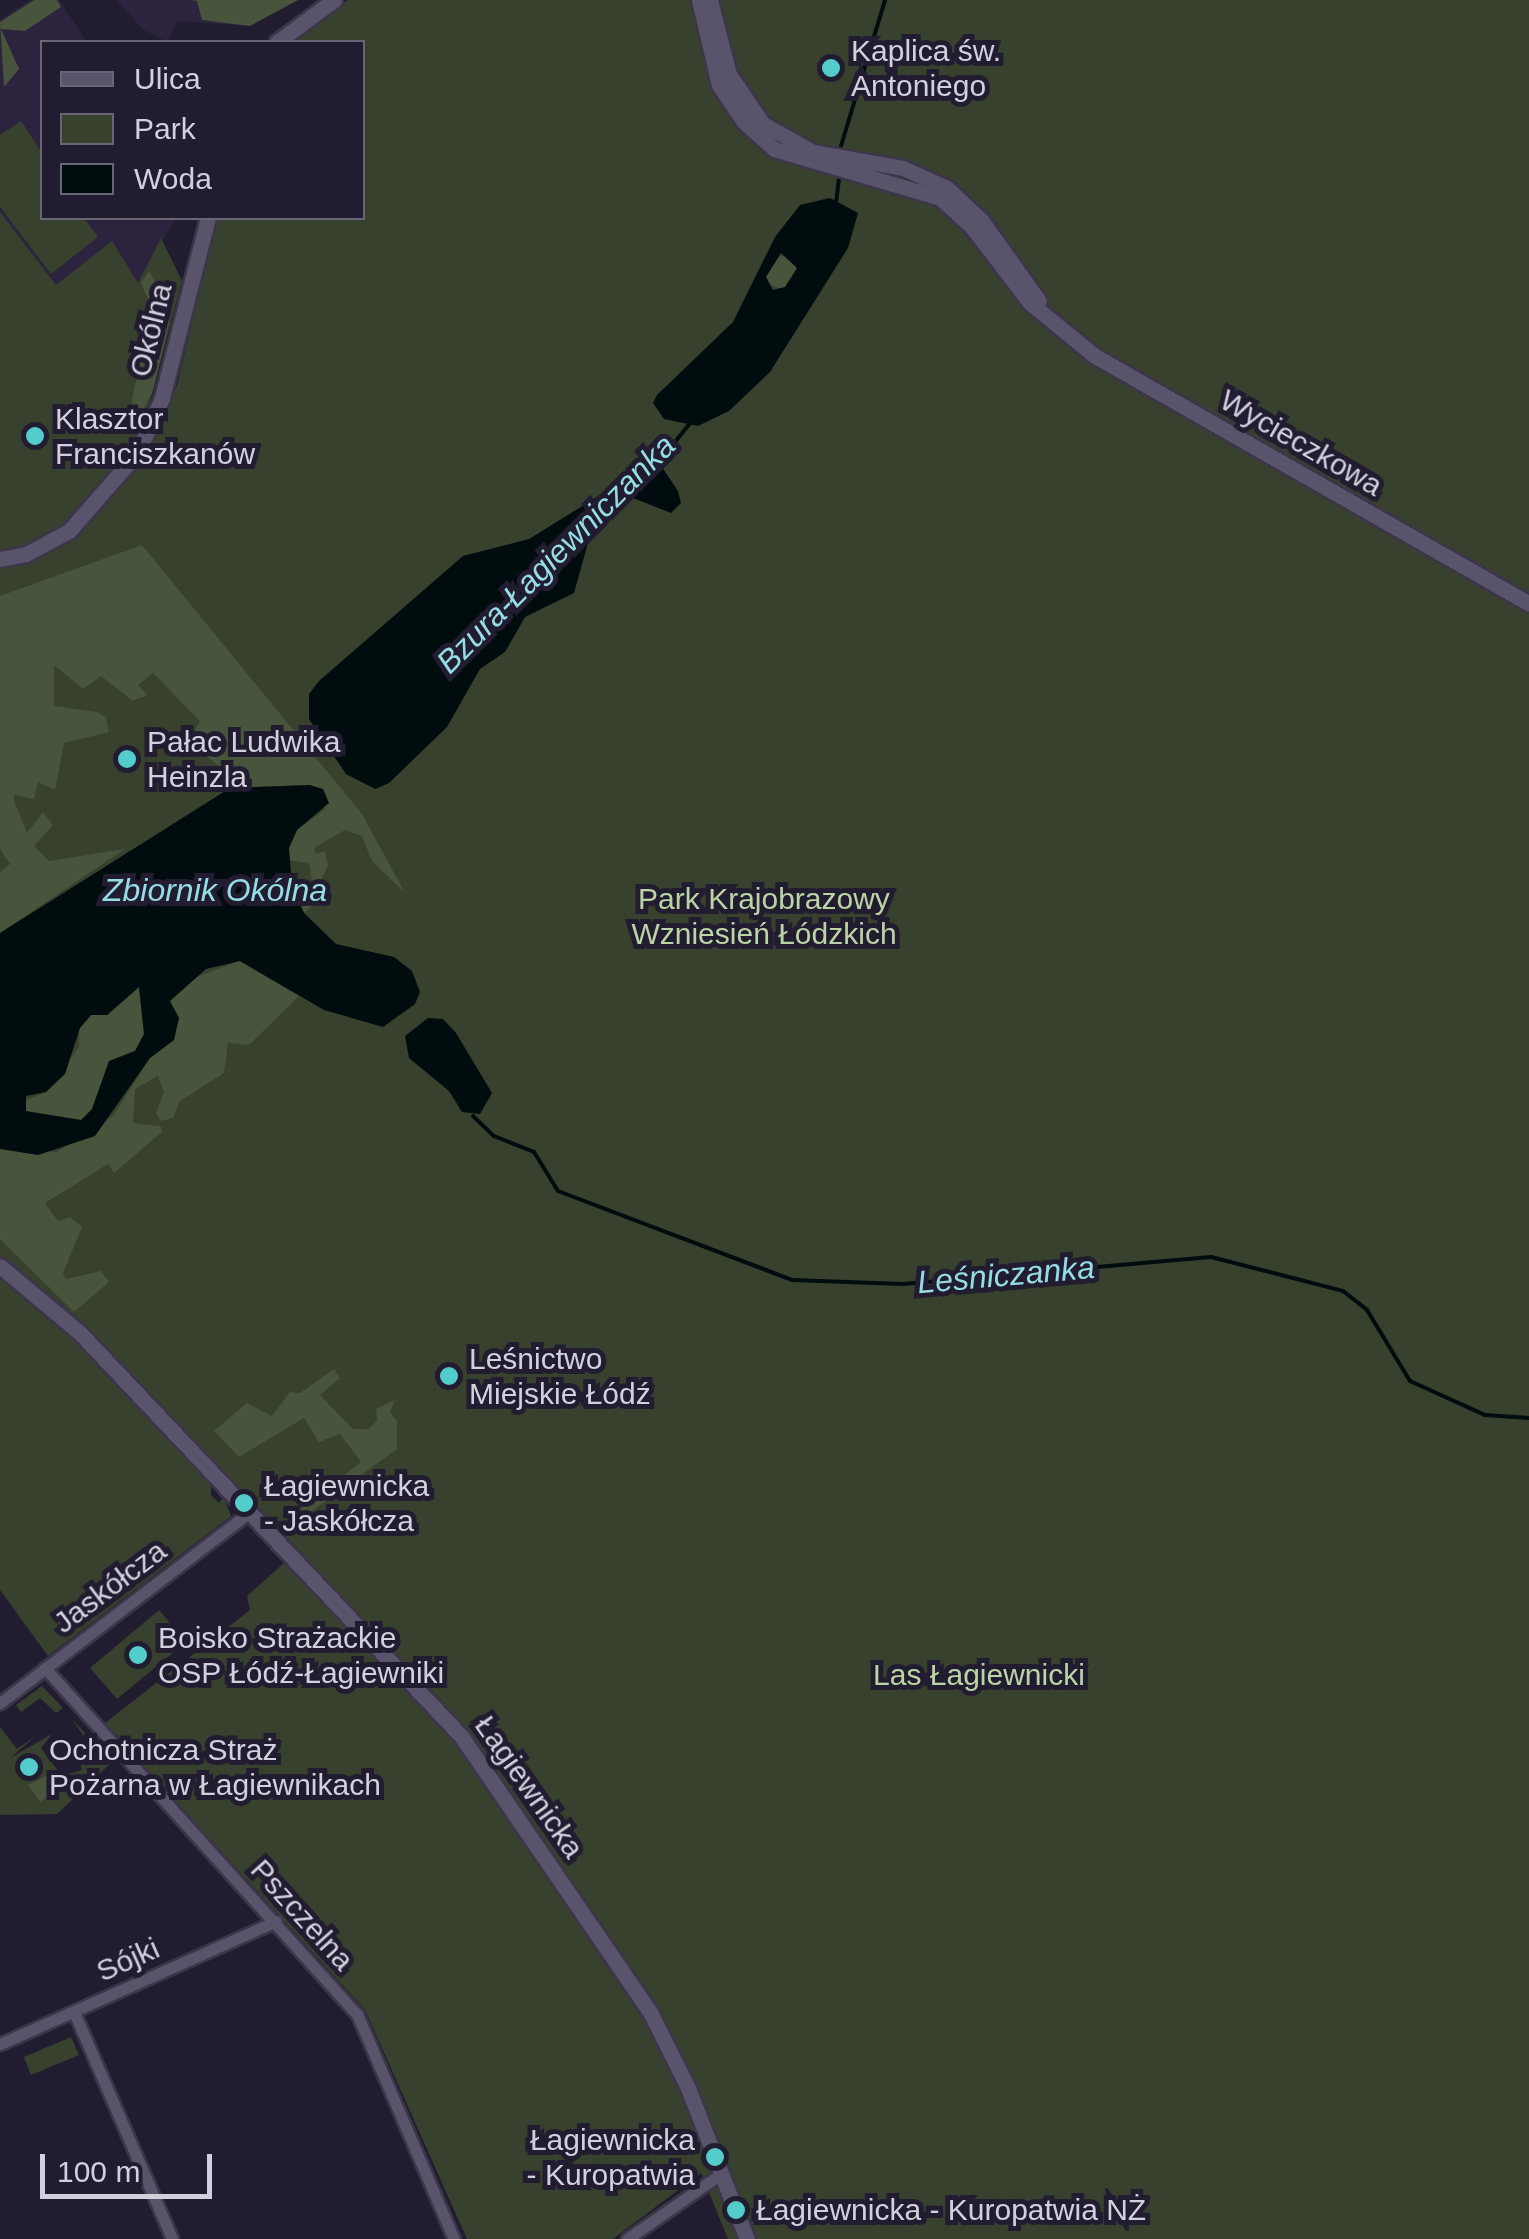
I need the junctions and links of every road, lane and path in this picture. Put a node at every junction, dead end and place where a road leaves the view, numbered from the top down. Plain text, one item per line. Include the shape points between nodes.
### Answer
1 (334, 0) edge
2 (700, 0) edge
3 (710, 0) edge
4 (279, 40) edge
5 (207, 220) edge
6 (1053, 321) junction
7 (0, 559) edge
8 (1529, 604) edge
9 (0, 1266) edge
10 (251, 1510) junction
11 (45, 1668) junction
12 (0, 1702) edge
13 (276, 1921) junction
14 (74, 2012) junction
15 (0, 2044) edge
16 (722, 2173) junction
17 (172, 2239) edge
18 (454, 2239) edge
19 (627, 2239) edge
20 (747, 2239) edge

1 - 4 street
2 - 6 street, Wycieczkowa via 719,85 757,136 804,163 890,179 940,198
3 - 6 street, Wycieczkowa via 729,74 763,124 795,146 903,168 947,188 982,222
5 - 7 street, Okólna via 162,398 138,452 69,531
6 - 8 street, Wycieczkowa via 1108,364
9 - 10 street, Łagiewnicka via 79,1332
10 - 11 street, Jaskółcza
10 - 16 street, Łagiewnicka via 480,1761 651,2014
11 - 12 street, Jaskółcza
11 - 13 street, Pszczelna
13 - 14 street, Sójki
13 - 18 street, Pszczelna via 357,2014
14 - 15 street, Sójki
14 - 17 street
16 - 19 street
16 - 20 street, Łagiewnicka

